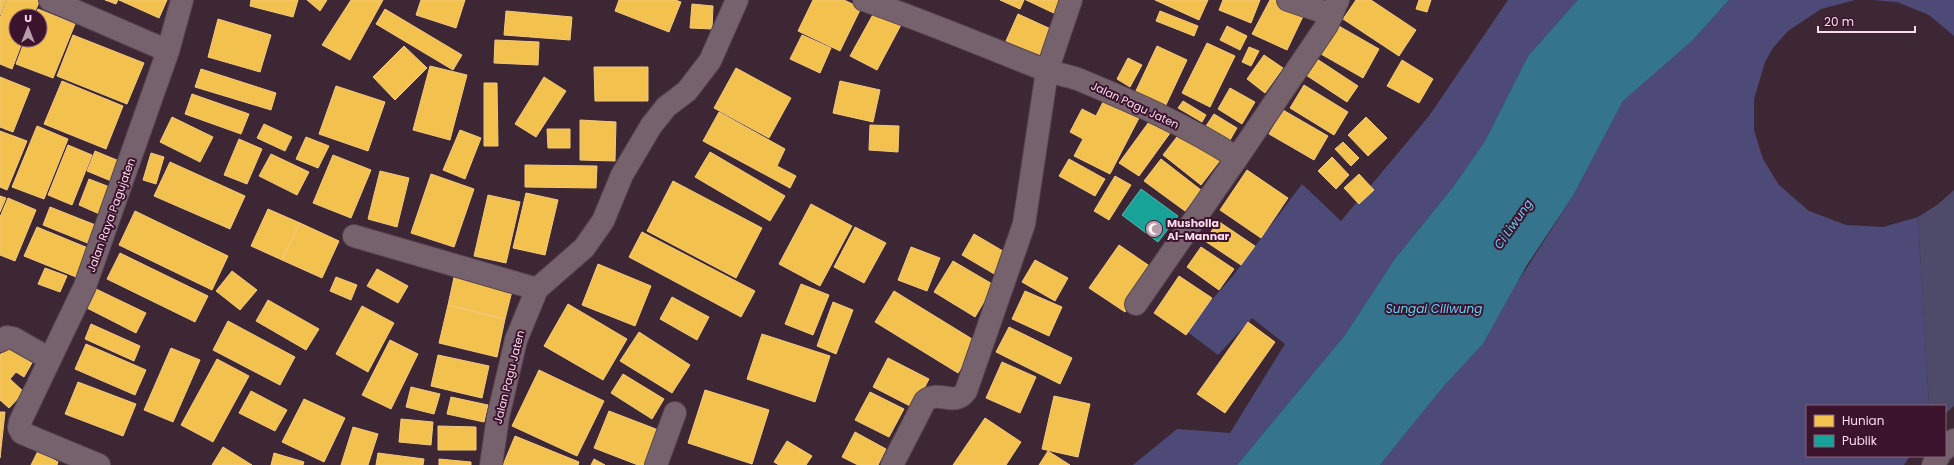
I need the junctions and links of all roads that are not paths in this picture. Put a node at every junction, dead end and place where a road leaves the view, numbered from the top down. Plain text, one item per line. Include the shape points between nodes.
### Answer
1 (50, 0) edge
2 (182, 0) edge
3 (737, 0) edge
4 (864, 0) edge
5 (1071, 0) edge
6 (1288, 0) edge
7 (1335, 8) edge
8 (168, 51) junction
9 (1047, 71) junction
10 (1237, 158) junction
11 (354, 236) dead end
12 (537, 289) junction
13 (1136, 304) dead end
14 (0, 341) edge
15 (50, 359) junction
16 (675, 413) dead end
17 (1954, 440) edge
18 (1946, 448) edge
19 (99, 465) edge
20 (491, 465) edge
21 (656, 465) edge
22 (892, 465) edge

1 - 8 street
2 - 8 street, Jalan Raya Pagujaten
3 - 12 street, Jalan Pagu Jaten via 710,61 687,91 666,107 651,126 622,175 603,221 584,248
4 - 9 street, Jalan Pagu Jaten
5 - 9 street
6 - 7 street
7 - 10 street via 1327,25
8 - 15 street, Jalan Raya Pagujaten via 85,286
9 - 10 street, Jalan Pagu Jaten via 1078,79 1167,119 1213,142
9 - 22 street via 1024,224 966,391 957,399 931,396 925,401
10 - 13 street
11 - 12 street
12 - 20 street, Jalan Pagu Jaten via 516,340 498,417
14 - 15 street via 7,337 13,338
15 - 19 street, Jalan Raya Pagujaten via 19,428 22,433
16 - 21 street
17 - 18 street

